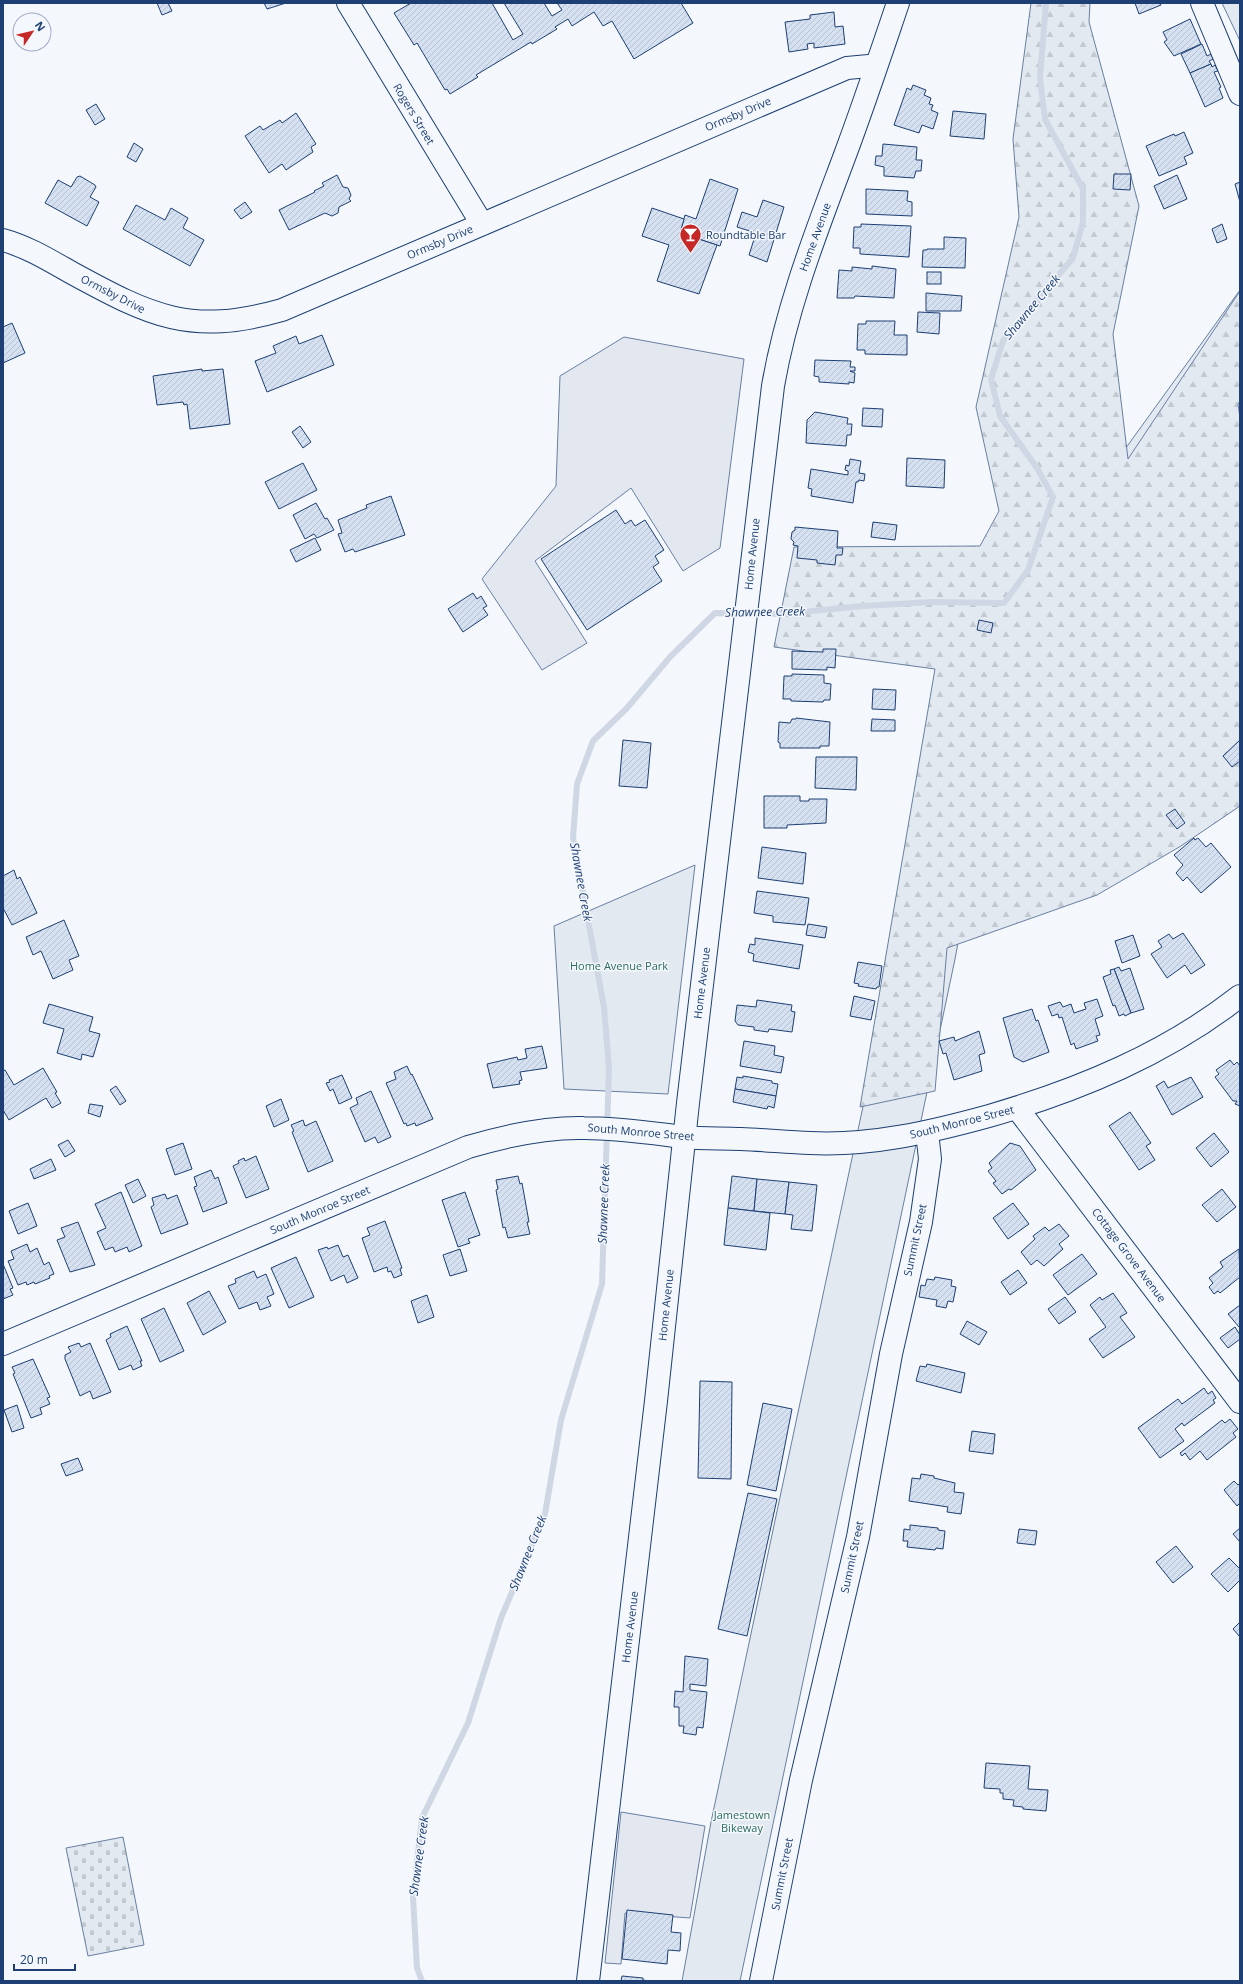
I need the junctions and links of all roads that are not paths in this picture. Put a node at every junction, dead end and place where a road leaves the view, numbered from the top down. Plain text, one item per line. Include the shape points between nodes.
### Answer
1 (348, 3) edge
2 (898, 3) edge
3 (1202, 3) edge
4 (875, 68) junction
5 (1240, 94) edge
6 (482, 224) junction
7 (3, 240) edge
8 (1240, 996) edge
9 (1017, 1108) junction
10 (927, 1132) junction
11 (685, 1137) junction
12 (3, 1344) edge
13 (1240, 1402) edge
14 (588, 1981) edge
15 (761, 1981) edge

1 - 6 street, Rogers Street
2 - 4 street, Home Avenue
3 - 5 street
4 - 6 street, Ormsby Drive via 847,68
4 - 11 street, Home Avenue via 804,265 789,312 775,375
6 - 7 street, Ormsby Drive via 282,310 235,321 180,320 143,310 35,252
8 - 9 street, South Monroe Street via 1206,1021 1145,1057 1109,1074
9 - 10 street, South Monroe Street
9 - 13 street, Cottage Grove Avenue
10 - 11 street, South Monroe Street via 884,1140 840,1143
10 - 15 street, Summit Street via 930,1158 921,1222 891,1354 858,1537 801,1780
11 - 12 street, South Monroe Street via 583,1128 537,1131 491,1140 468,1147
11 - 14 street, Home Avenue

